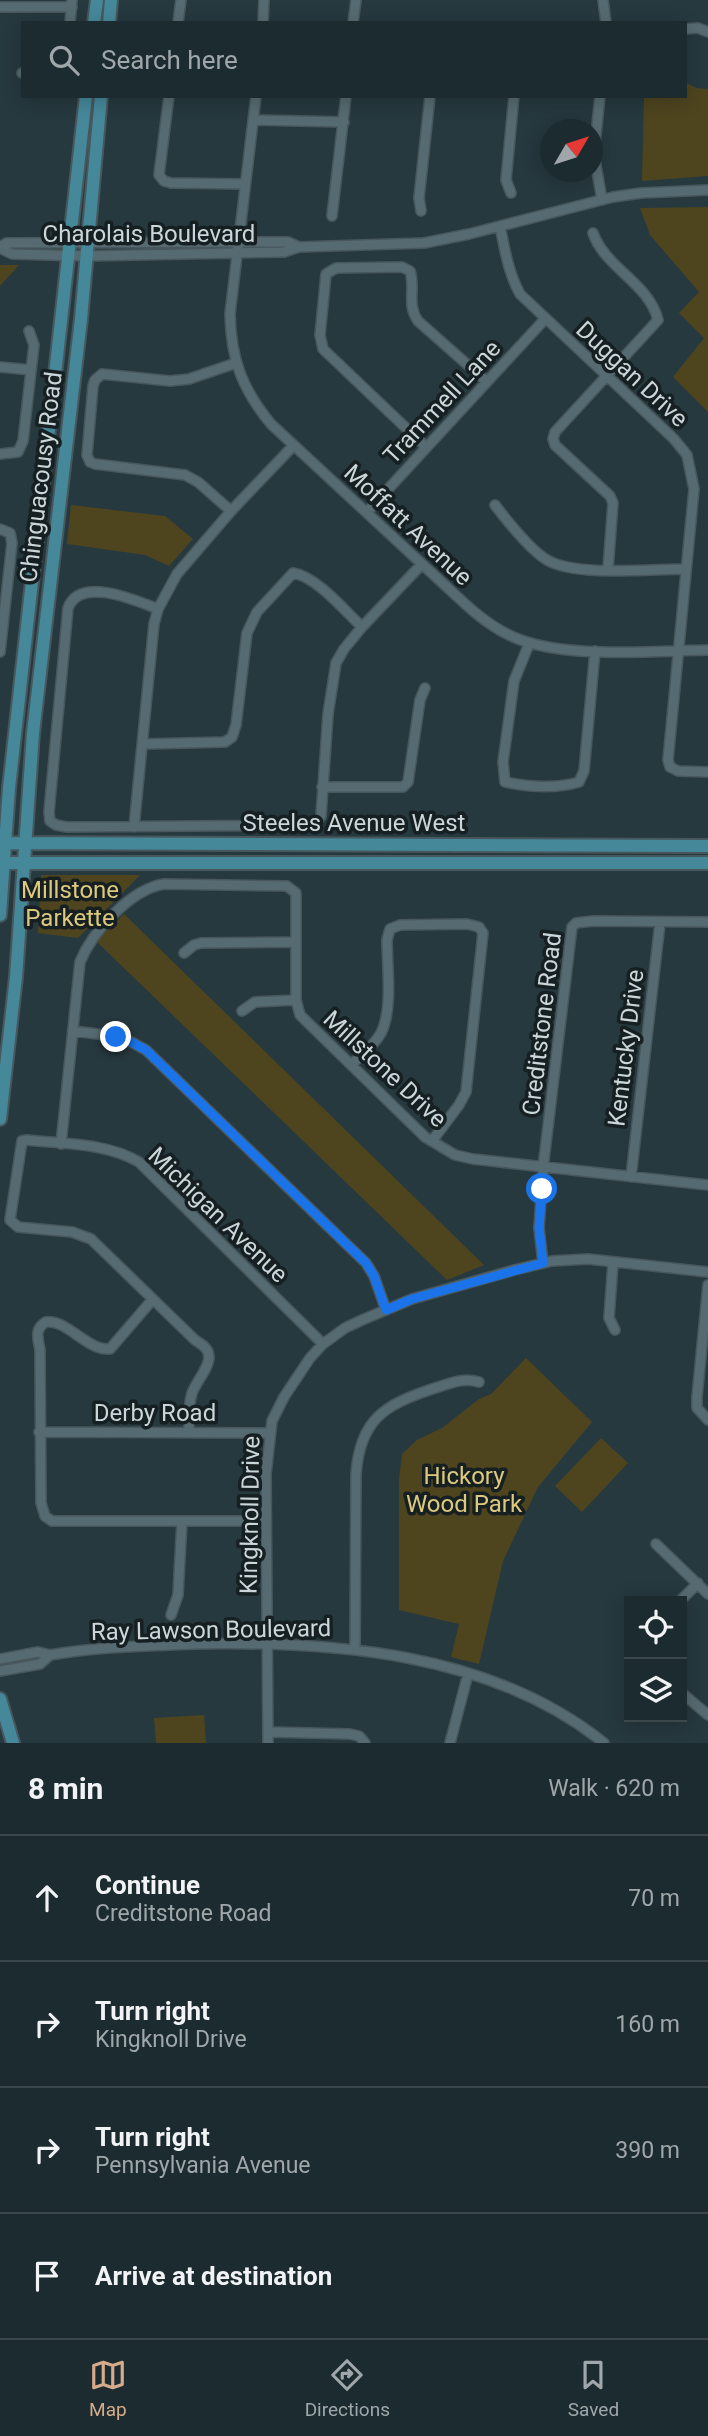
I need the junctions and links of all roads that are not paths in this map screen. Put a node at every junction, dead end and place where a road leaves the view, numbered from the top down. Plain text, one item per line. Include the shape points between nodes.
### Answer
1 (97, 0) edge
2 (111, 0) edge
3 (181, 0) edge
4 (264, 0) edge
5 (356, 0) edge
6 (603, 0) edge
7 (72, 4) edge
8 (0, 7) edge
9 (94, 21) edge
10 (109, 21) edge
11 (178, 21) edge
12 (263, 21) edge
13 (353, 21) edge
14 (606, 21) edge
15 (687, 29) edge
16 (708, 32) edge
17 (86, 98) edge
18 (101, 98) edge
19 (169, 98) edge
20 (256, 98) edge
21 (346, 98) edge
22 (430, 98) edge
23 (514, 98) edge
24 (600, 98) edge
25 (253, 120) junction
26 (344, 122) junction
27 (244, 184) junction
28 (708, 190) edge
29 (511, 192) dead end
30 (602, 200) junction
31 (422, 211) dead end
32 (332, 216) dead end
33 (500, 226) junction
34 (593, 233) dead end
35 (239, 242) junction
36 (0, 247) edge
37 (299, 247) junction
38 (68, 249) junction
39 (86, 249) junction
40 (238, 254) junction
41 (545, 319) junction
42 (29, 331) dead end
43 (236, 363) junction
44 (0, 367) edge
45 (31, 370) junction
46 (607, 377) junction
47 (487, 383) junction
48 (294, 445) junction
49 (426, 447) junction
50 (0, 454) edge
51 (495, 505) dead end
52 (231, 511) junction
53 (367, 512) junction
54 (0, 529) edge
55 (422, 565) junction
56 (608, 569) junction
57 (686, 569) junction
58 (158, 609) junction
59 (362, 627) junction
60 (529, 644) junction
61 (678, 650) junction
62 (708, 650) edge
63 (594, 651) junction
64 (0, 652) edge
65 (425, 688) dead end
66 (144, 744) junction
67 (708, 772) edge
68 (322, 787) junction
69 (9, 788) junction
70 (0, 815) edge
71 (135, 827) junction
72 (2, 844) edge
73 (25, 844) junction
74 (708, 846) edge
75 (2, 863) edge
76 (24, 863) junction
77 (708, 863) edge
78 (0, 906) edge
79 (0, 915) edge
80 (708, 922) edge
81 (660, 923) junction
82 (296, 942) junction
83 (184, 953) dead end
84 (296, 1000) junction
85 (242, 1011) dead end
86 (73, 1031) junction
87 (351, 1065) junction
88 (0, 1119) edge
89 (432, 1141) junction
90 (61, 1144) junction
91 (543, 1168) junction
92 (631, 1177) junction
93 (708, 1185) edge
94 (543, 1263) junction
95 (613, 1263) junction
96 (708, 1272) edge
97 (708, 1285) edge
98 (153, 1299) junction
99 (386, 1310) junction
100 (615, 1330) dead end
101 (323, 1344) junction
102 (704, 1362) edge
103 (479, 1382) dead end
104 (708, 1420) edge
105 (39, 1432) junction
106 (189, 1433) junction
107 (270, 1433) junction
108 (182, 1521) junction
109 (267, 1521) junction
110 (656, 1544) dead end
111 (698, 1583) junction
112 (708, 1594) edge
113 (685, 1596) edge
114 (171, 1615) dead end
115 (267, 1643) junction
116 (355, 1648) junction
117 (50, 1655) junction
118 (0, 1659) edge
119 (0, 1671) edge
120 (468, 1674) junction
121 (687, 1697) edge
122 (0, 1699) edge
123 (708, 1715) edge
124 (268, 1732) junction
125 (13, 1743) edge
126 (268, 1743) edge
127 (365, 1743) edge
128 (450, 1743) edge
129 (604, 1743) edge

1 - 9 main road
2 - 10 main road
3 - 11 street
4 - 12 street
5 - 13 street
6 - 14 street
7 - 8 street
15 - 16 street
17 - 38 main road, Chinguacousy Road
18 - 39 main road, Chinguacousy Road
19 - 27 street via 159,175 164,181
20 - 25 street, Moffatt Avenue
21 - 26 street
22 - 31 street via 419,198
23 - 29 street via 506,180
24 - 30 street via 594,154
25 - 26 street
25 - 27 street, Moffatt Avenue
26 - 32 street
27 - 35 street, Moffatt Avenue
28 - 30 street, Charolais Boulevard via 641,192
30 - 33 street, Charolais Boulevard
33 - 37 street, Charolais Boulevard via 424,243
33 - 41 street, Duggan Drive via 512,279
34 - 46 street via 598,248 653,305 658,320
35 - 37 street, Charolais Boulevard via 288,242
35 - 39 street, Charolais Boulevard
35 - 40 street, Moffatt Avenue
36 - 38 street, Charolais Boulevard via 12,254
37 - 40 street, Charolais Boulevard
38 - 39 street, Charolais Boulevard
38 - 69 main road, Chinguacousy Road
39 - 40 street, Charolais Boulevard
39 - 73 main road, Chinguacousy Road
40 - 43 street, Moffatt Avenue via 230,314
41 - 46 street, Duggan Drive
41 - 47 street, Trammell Lane
42 - 45 street via 34,345
43 - 48 street, Moffatt Avenue via 253,403
43 - 52 street via 170,382 102,374 93,386 87,455 90,463 185,475
44 - 45 street
45 - 50 street via 21,449
46 - 56 street via 553,439 613,503
46 - 57 street, Duggan Drive via 687,455 694,489
47 - 49 street, Trammell Lane
47 - 49 street via 418,321 410,301 410,271 402,267 336,268 326,274 320,335 323,349
48 - 52 street
48 - 53 street, Moffatt Avenue
49 - 53 street, Trammell Lane
51 - 56 street via 545,558 562,566
52 - 58 street via 170,583
53 - 55 street, Moffatt Avenue
54 - 64 street via 10,533 12,543
55 - 59 street
55 - 60 street, Moffatt Avenue via 475,613
56 - 57 street
57 - 61 street, Duggan Drive
58 - 66 street
58 - 71 street via 132,599 84,592 71,599 68,608 50,821 67,827
59 - 66 street via 318,586 293,573 257,612 247,633 232,737 225,742
59 - 68 street via 335,663
60 - 63 street, Moffatt Avenue
60 - 63 street via 514,681 503,762 505,782 519,785 579,782 584,771
61 - 62 street, Moffatt Avenue
61 - 63 street, Moffatt Avenue
61 - 67 street, Duggan Drive via 668,760 678,771
65 - 68 street via 408,782 403,787
66 - 71 street
68 - 71 street via 321,816 314,825
69 - 70 main road
69 - 72 main road, Chinguacousy Road
72 - 73 main road, Steeles Avenue West
72 - 75 main road, Chinguacousy Road
73 - 74 main road, Steeles Avenue West
73 - 76 main road, Chinguacousy Road
75 - 76 main road, Steeles Avenue West
75 - 78 main road, Chinguacousy Road
76 - 77 main road, Steeles Avenue West
76 - 88 main road, Chinguacousy Road
78 - 79 main road, Chinguacousy Road
80 - 81 street, Creditstone Road
81 - 91 street, Creditstone Road via 593,921 572,927
81 - 92 street, Kentucky Drive
82 - 83 street via 211,942 194,945
82 - 84 street, Millstone Drive
82 - 86 street, Millstone Drive via 296,893 287,886 149,887 133,897 86,947 80,962
84 - 85 street via 256,1002
84 - 87 street, Millstone Drive via 300,1015
86 - 90 street, Millstone Drive
86 - 99 street via 122,1037 146,1050 366,1263
87 - 89 street, Millstone Drive
87 - 89 street via 377,1040 384,1026 390,929 396,925 479,927 483,933 466,1092
89 - 91 street, Millstone Drive via 455,1155
90 - 98 street, Michigan Avenue via 22,1141 10,1220 18,1227 72,1232 91,1239
90 - 101 street, Michigan Avenue via 108,1150 139,1162
91 - 92 street, Millstone Drive
91 - 94 street, Creditstone Road via 539,1228
92 - 93 street, Millstone Drive
94 - 95 street, Kingknoll Drive via 574,1259
94 - 99 street, Kingknoll Drive
95 - 96 street, Kingknoll Drive
95 - 100 street via 609,1318
97 - 102 street
98 - 105 street via 110,1349 101,1349 57,1322 41,1325 36,1335 40,1350
98 - 106 street, Michigan Avenue via 209,1356 192,1395
99 - 101 street, Kingknoll Drive via 345,1328
101 - 107 street, Kingknoll Drive via 284,1397
102 - 104 street via 697,1408
103 - 116 street via 460,1380 405,1398 373,1420 363,1436 356,1474
105 - 106 street, Derby Road
105 - 108 street via 41,1503 52,1521
106 - 107 street, Derby Road
107 - 109 street, Kingknoll Drive
108 - 109 street
108 - 114 street via 178,1595
109 - 115 street, Kingknoll Drive
110 - 111 street
111 - 112 street
111 - 113 street
115 - 116 street, Ray Lawson Boulevard
115 - 117 street, Ray Lawson Boulevard via 131,1646
115 - 124 street, Kingknoll Drive
116 - 120 street, Ray Lawson Boulevard
117 - 118 street, Ray Lawson Boulevard via 38,1652
117 - 119 street, Ray Lawson Boulevard via 40,1664
120 - 128 street
120 - 129 street, Ray Lawson Boulevard via 537,1700
121 - 123 street
122 - 125 main road
124 - 126 street, Kingknoll Drive
124 - 127 street via 359,1735

